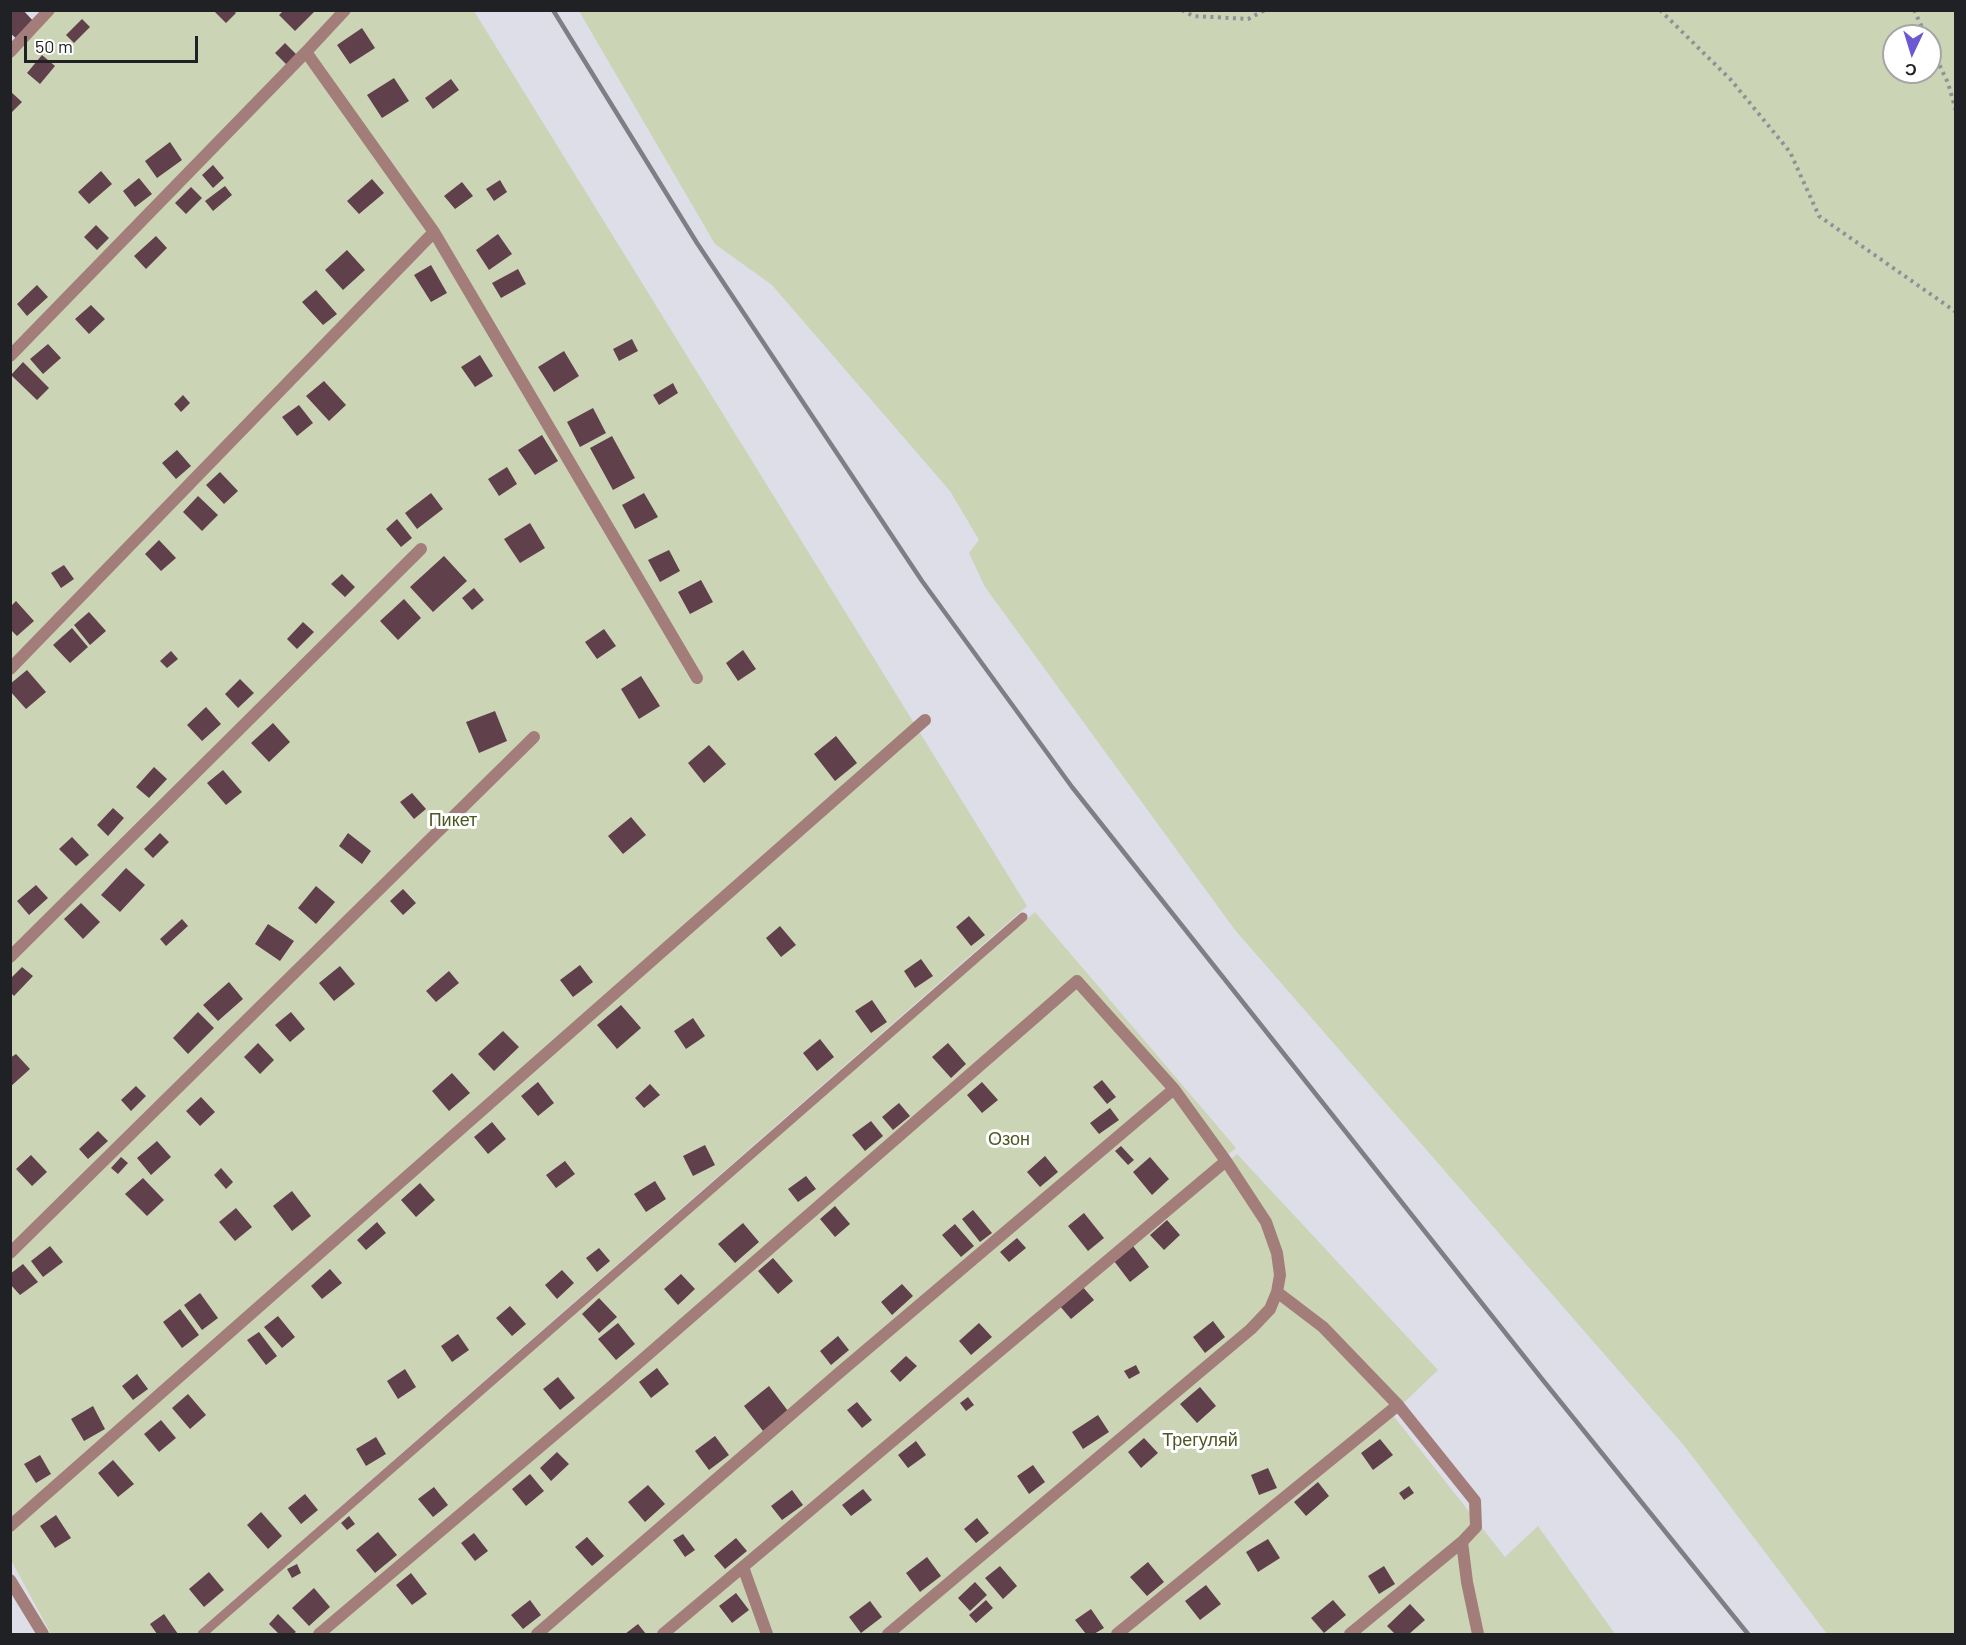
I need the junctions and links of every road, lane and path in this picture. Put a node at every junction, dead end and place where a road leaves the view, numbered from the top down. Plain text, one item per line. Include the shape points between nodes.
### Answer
1 (49, 10) edge
2 (345, 10) edge
3 (1182, 10) edge
4 (1265, 10) edge
5 (1660, 10) edge
6 (1914, 10) edge
7 (1920, 24) edge
8 (10, 52) edge
9 (306, 52) junction
10 (1942, 70) edge
11 (1956, 111) edge
12 (434, 232) junction
13 (1956, 312) edge
14 (10, 356) edge
15 (421, 549) dead end
16 (10, 669) edge
17 (697, 678) dead end
18 (926, 720) dead end
19 (534, 737) dead end
20 (1023, 917) dead end
21 (10, 957) edge
22 (1173, 1089) junction
23 (1226, 1161) junction
24 (10, 1253) edge
25 (1277, 1292) junction
26 (1398, 1405) junction
27 (10, 1526) edge
28 (1462, 1542) junction
29 (743, 1567) junction
30 (10, 1580) edge
31 (43, 1635) edge
32 (202, 1635) edge
33 (319, 1635) edge
34 (537, 1635) edge
35 (663, 1635) edge
36 (767, 1635) edge
37 (888, 1635) edge
38 (1117, 1635) edge
39 (1350, 1635) edge
40 (1478, 1635) edge

1 - 8 street
2 - 9 street
3 - 4 path via 1192,16 1248,19
5 - 13 path via 1731,80 1790,152 1819,216
6 - 7 path
9 - 12 street
9 - 14 street
10 - 11 path
12 - 16 street
12 - 17 street
15 - 21 street
18 - 27 street
19 - 24 street
20 - 32 lane
22 - 23 street
22 - 33 street via 1077,981
22 - 34 street
23 - 25 street via 1266,1222 1277,1253
23 - 29 street
25 - 26 street via 1323,1327
25 - 37 street via 1270,1309 1251,1329
26 - 28 street via 1475,1501 1476,1527
26 - 38 street
28 - 39 street
28 - 40 street
29 - 35 street
29 - 36 street
30 - 31 street

